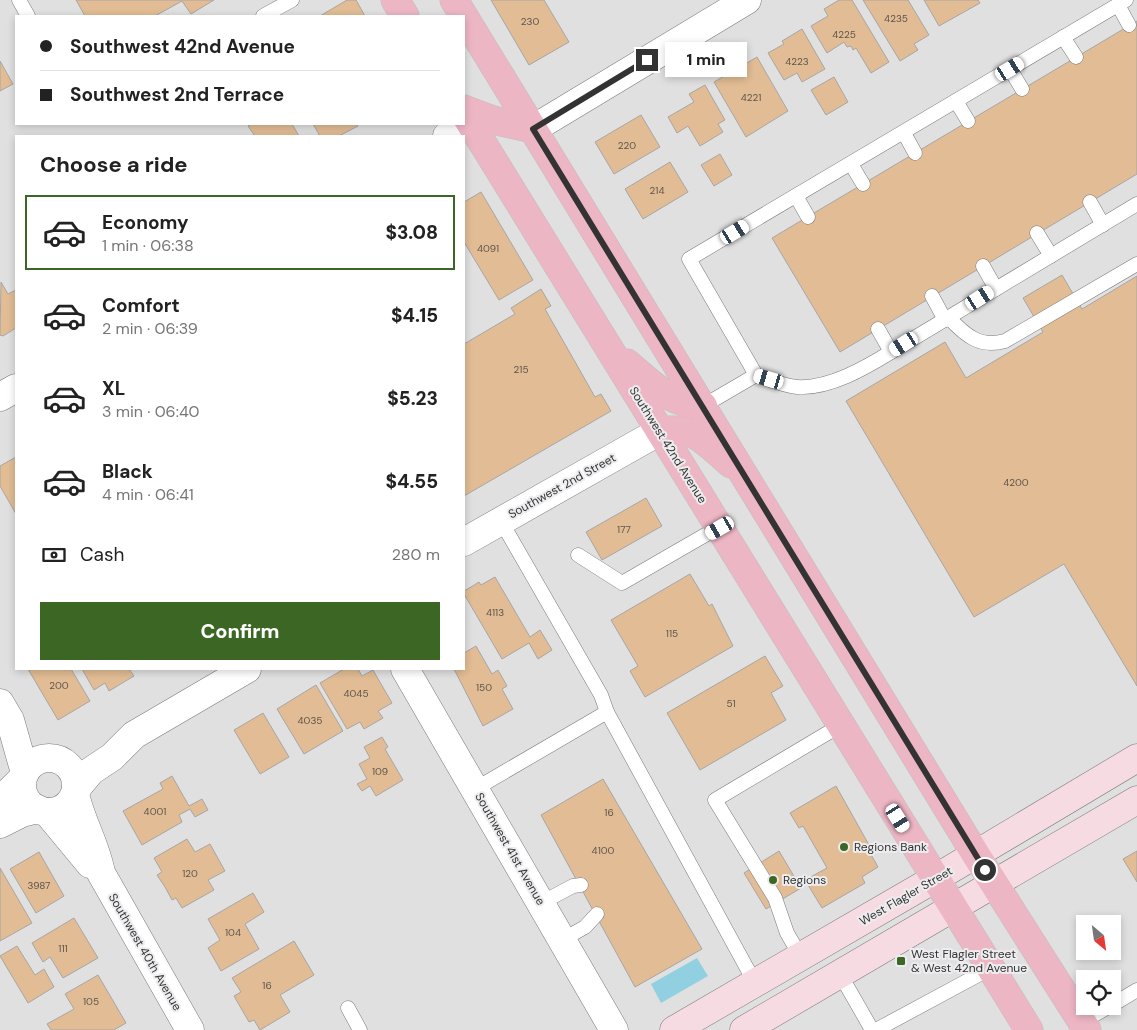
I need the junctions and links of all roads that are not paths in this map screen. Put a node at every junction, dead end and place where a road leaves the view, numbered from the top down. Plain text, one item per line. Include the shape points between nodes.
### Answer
1 (19, 0) edge
2 (292, 0) edge
3 (395, 0) edge
4 (454, 0) edge
5 (747, 0) edge
6 (1122, 3) edge
7 (27, 15) edge
8 (265, 15) edge
9 (404, 15) edge
10 (463, 15) edge
11 (465, 18) edge
12 (1129, 25) dead end
13 (1063, 37) junction
14 (1076, 57) dead end
15 (1010, 69) junction
16 (1022, 89) dead end
17 (956, 101) junction
18 (465, 120) edge
19 (968, 121) dead end
20 (464, 125) edge
21 (533, 129) junction
22 (904, 133) junction
23 (915, 153) dead end
24 (851, 164) junction
25 (863, 184) dead end
26 (796, 196) junction
27 (1090, 202) dead end
28 (1137, 204) edge
29 (808, 217) dead end
30 (1103, 225) junction
31 (1037, 233) dead end
32 (1051, 256) junction
33 (1137, 264) edge
34 (983, 266) dead end
35 (996, 289) junction
36 (932, 296) dead end
37 (947, 319) junction
38 (878, 329) dead end
39 (609, 348) junction
40 (891, 352) junction
41 (756, 375) junction
42 (15, 389) edge
43 (0, 397) edge
44 (703, 406) junction
45 (660, 431) junction
46 (749, 480) junction
47 (501, 521) junction
48 (720, 528) junction
49 (465, 541) edge
50 (578, 555) dead end
51 (245, 670) edge
52 (406, 670) edge
53 (5, 712) edge
54 (607, 712) junction
55 (841, 725) junction
56 (134, 735) junction
57 (1137, 758) edge
58 (58, 759) junction
59 (24, 776) junction
60 (475, 789) junction
61 (76, 791) junction
62 (1137, 800) edge
63 (0, 801) edge
64 (42, 810) junction
65 (0, 824) edge
66 (976, 855) junction
67 (101, 873) junction
68 (936, 878) junction
69 (581, 885) dead end
70 (995, 885) junction
71 (541, 903) junction
72 (955, 909) junction
73 (598, 914) dead end
74 (562, 940) junction
75 (801, 957) junction
76 (991, 968) junction
77 (840, 974) junction
78 (755, 984) junction
79 (1137, 990) edge
80 (1121, 999) edge
81 (348, 1008) dead end
82 (1099, 1015) edge
83 (1085, 1026) edge
84 (190, 1030) edge
85 (360, 1030) edge
86 (614, 1030) edge
87 (674, 1030) edge
88 (744, 1030) edge
89 (874, 1030) edge
90 (1029, 1030) edge

1 - 7 lane
2 - 8 lane
3 - 9 main road
4 - 10 main road
5 - 21 street
6 - 12 lane
6 - 13 lane
11 - 21 main road
13 - 14 lane
13 - 15 lane
15 - 16 lane
15 - 17 lane
17 - 19 lane
17 - 22 lane
18 - 21 main road via 493,120
20 - 39 main road, Southwest 42nd Avenue
21 - 44 main road
22 - 23 lane
22 - 24 lane
24 - 25 lane
24 - 26 lane
26 - 29 lane
26 - 41 lane via 689,259
27 - 30 lane
28 - 30 lane
30 - 32 lane
31 - 32 lane
32 - 35 lane
33 - 37 lane via 1005,341 990,345 974,339
34 - 35 lane
35 - 37 lane
36 - 37 lane
37 - 40 lane
38 - 40 lane
39 - 44 main road via 666,396 685,404
39 - 45 main road, Southwest 42nd Avenue
40 - 41 lane via 829,382 797,387
41 - 44 lane
42 - 43 street
44 - 46 main road
45 - 46 main road via 677,428 694,433
45 - 47 street, Southwest 2nd Street
45 - 48 main road, Southwest 42nd Avenue
46 - 66 main road
47 - 49 street, Southwest 2nd Street
47 - 54 lane via 601,695
48 - 50 lane via 622,583
48 - 55 main road, Southwest 42nd Avenue
51 - 56 street
52 - 60 street, Southwest 41st Avenue
53 - 58 street, Southwest 40th Avenue via 38,748
53 - 59 street, Southwest 40th Avenue
54 - 60 lane
54 - 78 lane
55 - 68 main road, Southwest 42nd Avenue
55 - 75 lane via 715,800 775,898 787,933
56 - 58 street via 110,741 78,756
56 - 61 street via 92,771
57 - 66 main road, West Flagler Street
58 - 59 street via 36,761
58 - 61 street, Southwest 40th Avenue via 74,772
59 - 63 street
59 - 64 street, Southwest 40th Avenue via 26,798
60 - 71 street, Southwest 41st Avenue
61 - 64 street via 63,808
61 - 67 street, Southwest 40th Avenue via 82,821 97,853
62 - 70 main road
64 - 65 street via 22,813
64 - 67 street, Southwest 40th Avenue via 59,824 85,860
66 - 68 main road, West Flagler Street
66 - 70 main road
67 - 84 street, Southwest 40th Avenue
68 - 72 main road, Southwest 42nd Avenue
68 - 75 main road, West Flagler Street
69 - 71 lane
70 - 72 main road
70 - 83 main road
71 - 74 street, Southwest 41st Avenue
72 - 76 main road, Southwest 42nd Avenue
72 - 77 main road
73 - 74 lane via 585,927
74 - 86 street, Southwest 41st Avenue
75 - 78 main road, West Flagler Street
76 - 89 lane
76 - 90 main road, Southwest 42nd Avenue
77 - 88 main road
77 - 89 lane
78 - 87 main road, West Flagler Street
79 - 80 lane
81 - 85 lane
82 - 83 lane

